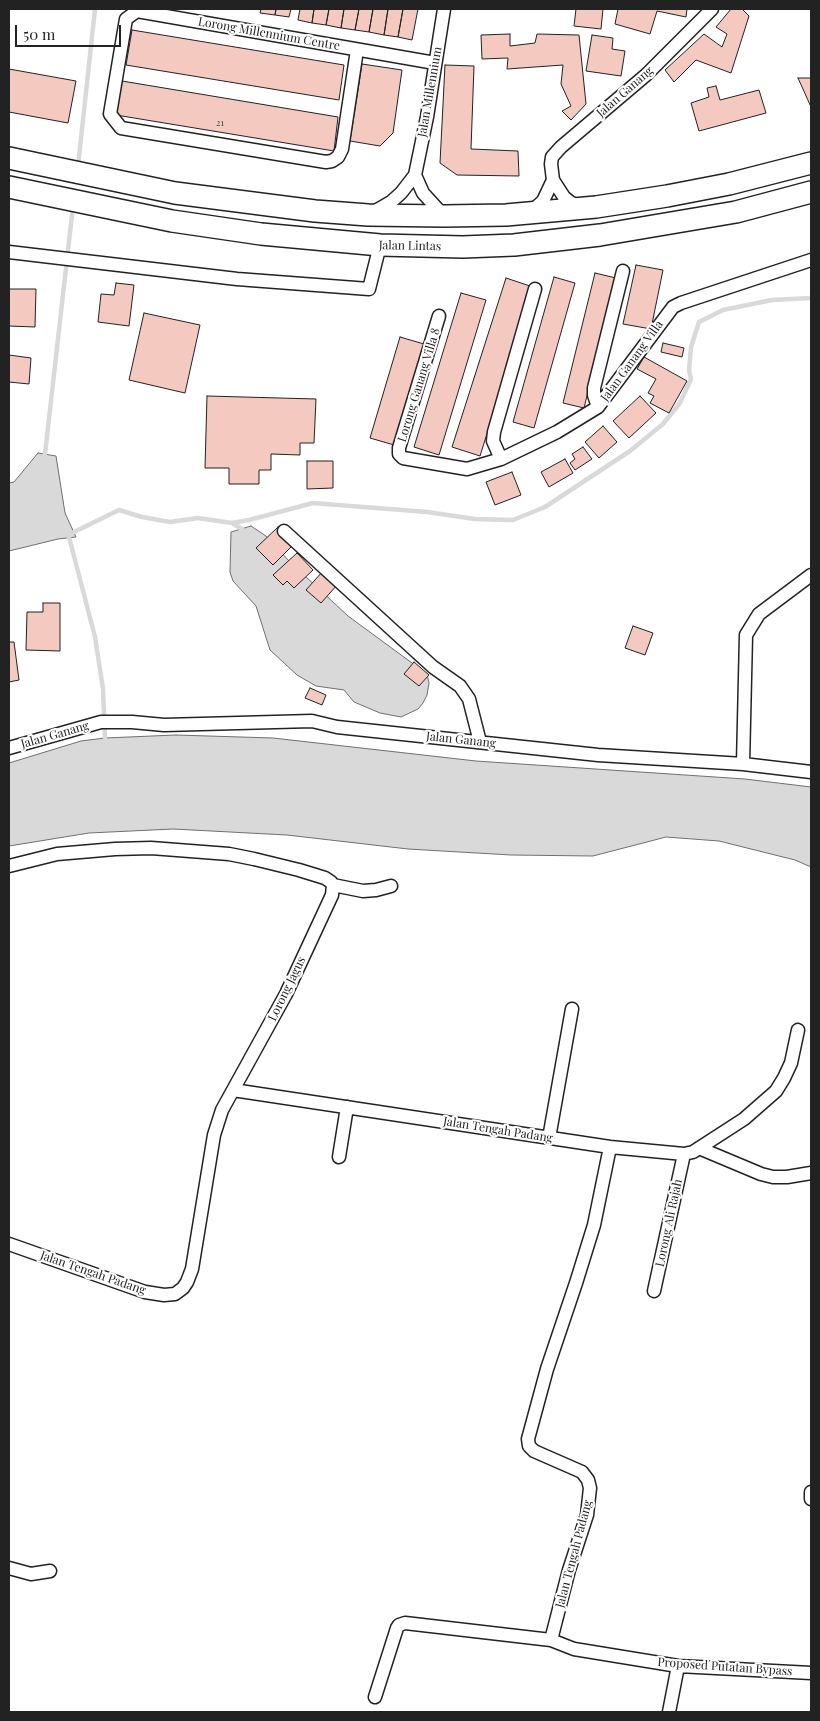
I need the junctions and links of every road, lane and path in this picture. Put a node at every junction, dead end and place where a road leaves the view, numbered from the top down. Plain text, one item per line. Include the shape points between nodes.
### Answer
1 (444, 9) edge
2 (712, 9) edge
3 (357, 50) junction
4 (435, 63) junction
5 (9, 158) edge
6 (811, 163) edge
7 (415, 175) junction
8 (553, 180) junction
9 (9, 187) edge
10 (811, 192) edge
11 (581, 208) junction
12 (530, 213) junction
13 (368, 215) junction
14 (444, 216) junction
15 (380, 245) junction
16 (9, 252) edge
17 (811, 260) edge
18 (623, 271) dead end
19 (535, 289) dead end
20 (439, 316) dead end
21 (598, 407) junction
22 (399, 454) joint
23 (501, 459) junction
24 (284, 531) dead end
25 (811, 575) edge
26 (480, 742) junction
27 (9, 748) edge
28 (743, 764) junction
29 (811, 772) edge
30 (9, 866) edge
31 (333, 886) junction
32 (391, 886) dead end
33 (572, 1009) dead end
34 (798, 1030) dead end
35 (234, 1090) junction
36 (347, 1107) junction
37 (549, 1138) junction
38 (610, 1147) junction
39 (699, 1148) junction
40 (684, 1154) junction
41 (339, 1157) dead end
42 (811, 1173) edge
43 (9, 1244) edge
44 (654, 1291) dead end
45 (811, 1492) edge
46 (811, 1499) edge
47 (9, 1568) edge
48 (50, 1571) dead end
49 (551, 1640) junction
50 (678, 1666) junction
51 (811, 1673) edge
52 (375, 1696) dead end
53 (669, 1712) edge

1 - 4 street, Jalan Millennium
2 - 8 street, Jalan Ganang via 646,75 556,152 551,164
3 - 3 street, Lorong Millennium Centre via 342,149 332,161 121,128 110,114 126,19 137,11
3 - 4 street, Lorong Millennium Centre
4 - 7 street, Jalan Millennium
5 - 13 highway via 175,193
6 - 11 highway via 730,184
7 - 13 street, Jalan Millennium via 401,194
7 - 14 street via 423,193
8 - 11 street via 564,197
8 - 12 street, Jalan Ganang via 543,201
9 - 15 highway, Jalan Lintas via 172,221 261,234
10 - 15 highway, Jalan Lintas via 736,212 557,241 463,247
11 - 12 highway
12 - 14 highway
13 - 14 highway
15 - 16 street via 369,289 237,279
17 - 21 street, Jalan Ganang Villa via 673,307
18 - 21 street via 594,388
19 - 23 street via 494,432 493,442
20 - 22 street, Lorong Ganang Villa 8
21 - 23 street, Jalan Ganang Villa via 557,432
22 - 23 street, Jalan Ganang Villa via 403,458 467,469
24 - 26 street via 433,667 460,686 469,699
25 - 28 street via 759,614 746,635
26 - 27 street, Jalan Ganang via 338,727 312,721 164,725 106,722
26 - 28 street, Jalan Ganang via 598,755
28 - 29 street, Jalan Ganang
30 - 31 street via 57,854 151,848 254,859 326,878
31 - 32 street via 363,891
31 - 35 street, Lorong Jagus via 332,895 286,994
33 - 37 street
34 - 39 street via 791,1063 776,1091 744,1119
35 - 36 street, Jalan Tengah Padang
35 - 43 street, Jalan Tengah Padang via 222,1110 214,1135 192,1270 188,1282 175,1294 146,1292
36 - 37 street, Jalan Tengah Padang
36 - 41 street
37 - 38 street, Jalan Tengah Padang
38 - 40 street
38 - 49 street, Jalan Tengah Padang via 594,1225 528,1439 534,1451 582,1472 590,1488 586,1515
39 - 40 street
39 - 42 street via 773,1177
40 - 44 street, Lorong Ali Rajah
45 - 46 street
47 - 48 street via 31,1574
49 - 50 street, Proposed Putatan Bypass via 574,1649
49 - 52 street, Proposed Putatan Bypass via 402,1624 397,1628
50 - 51 street, Proposed Putatan Bypass
50 - 53 street

